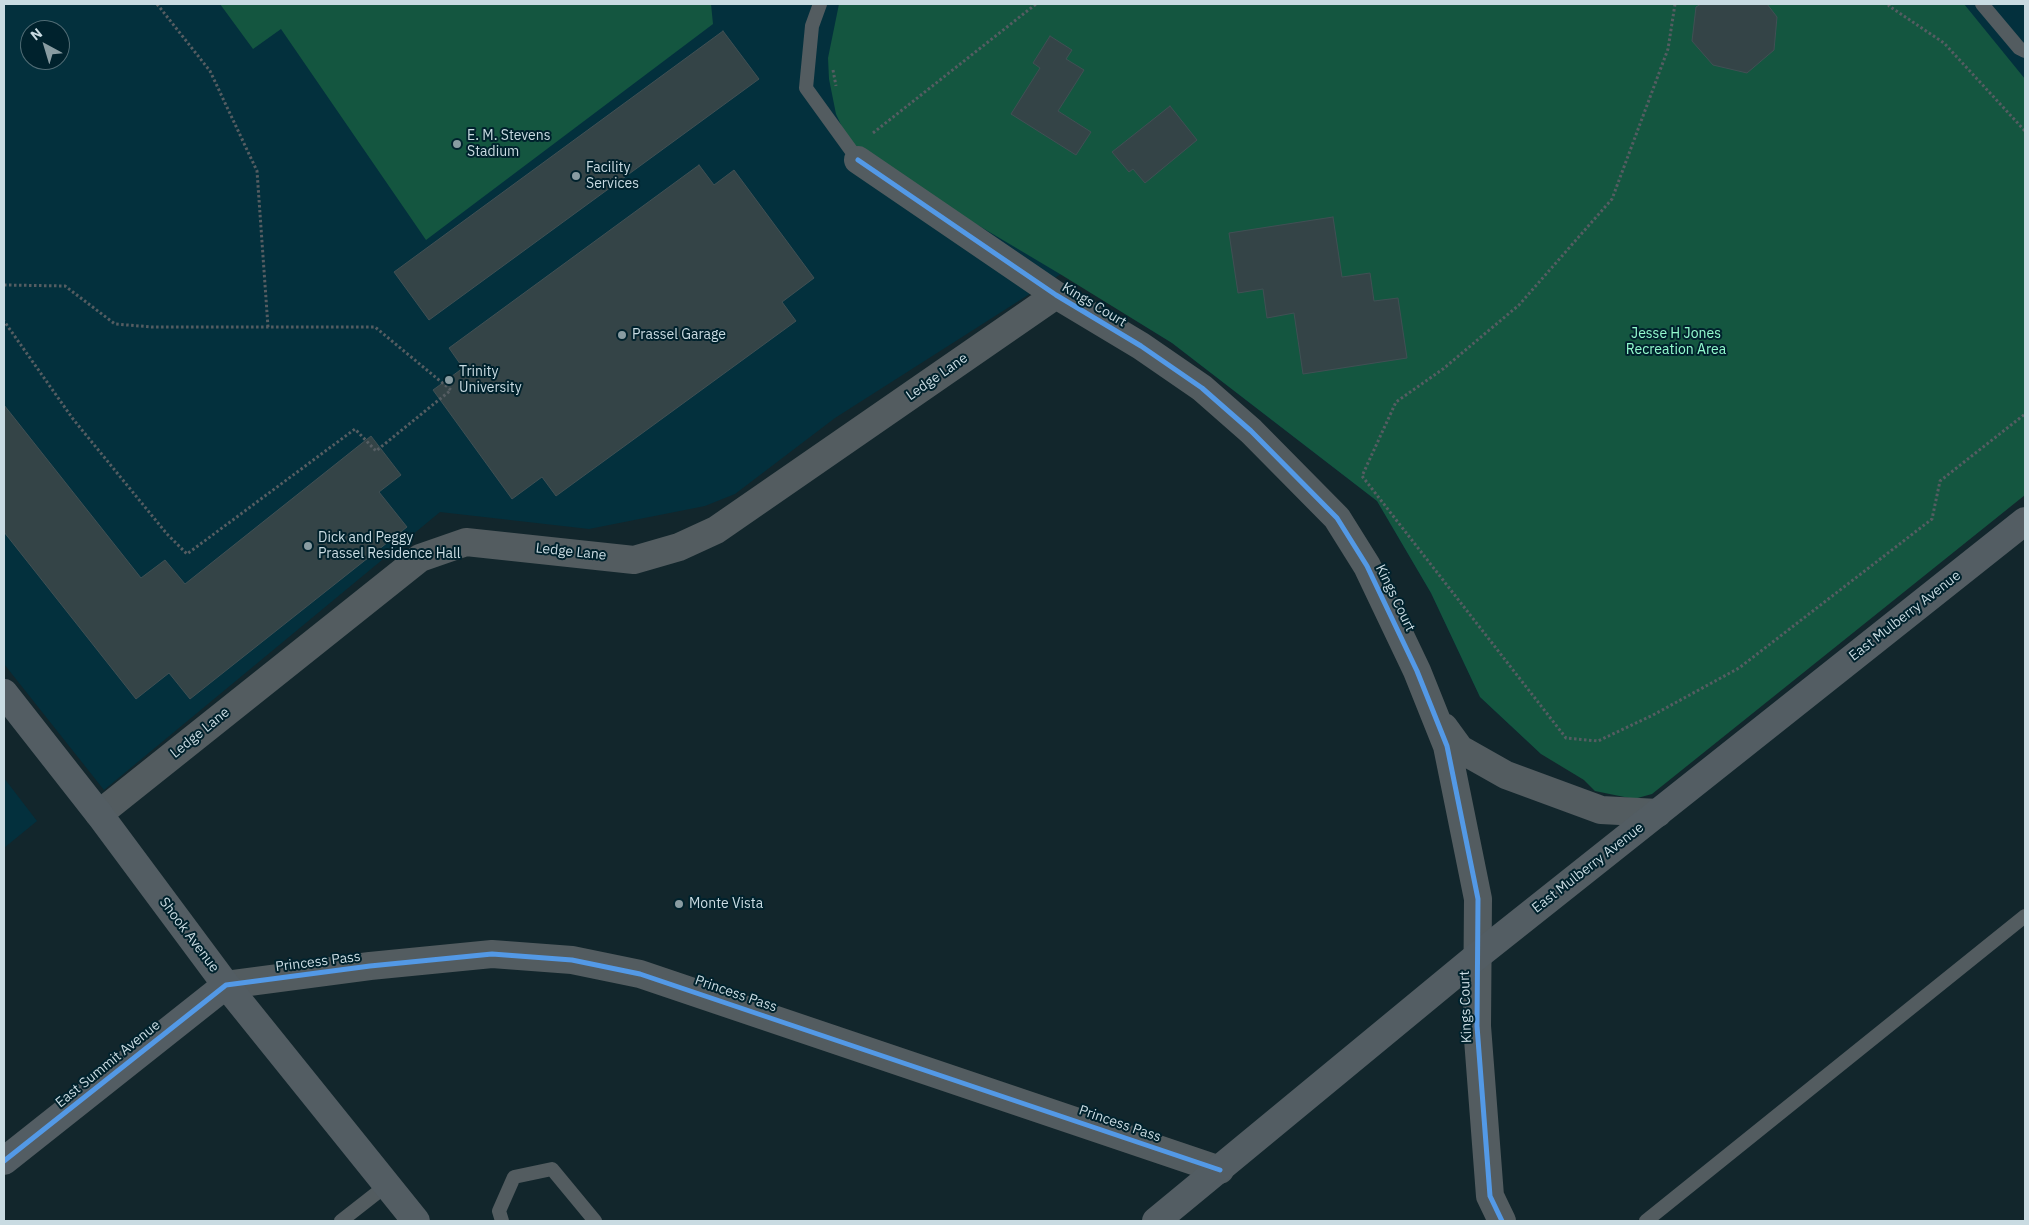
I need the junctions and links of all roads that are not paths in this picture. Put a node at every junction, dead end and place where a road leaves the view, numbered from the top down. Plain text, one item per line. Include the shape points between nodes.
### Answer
1 (820, 4) edge
2 (1982, 4) edge
3 (2025, 51) edge
4 (858, 160) joint
5 (1056, 295) junction
6 (2025, 521) edge
7 (4, 693) edge
8 (1432, 710) junction
9 (1658, 813) junction
10 (99, 814) junction
11 (2025, 916) edge
12 (1476, 957) junction
13 (226, 984) junction
14 (4, 1161) edge
15 (1220, 1170) junction
16 (387, 1185) junction
17 (342, 1221) edge
18 (416, 1221) edge
19 (502, 1221) edge
20 (595, 1221) edge
21 (1156, 1221) edge
22 (1502, 1221) edge
23 (1646, 1221) edge

1 - 4 lane via 812,26 806,88
2 - 3 lane
4 - 5 street, Kings Court
5 - 8 street, Kings Court via 1141,346 1202,388 1251,430 1337,518 1367,566
5 - 10 street, Ledge Lane via 716,530 679,547 634,560 466,542 420,558
6 - 9 street, East Mulberry Avenue
7 - 10 street, Shook Avenue
8 - 9 street, Kings Court via 1460,749 1506,775 1601,810
8 - 12 street, Kings Court via 1447,746 1478,899
9 - 12 street, East Mulberry Avenue
10 - 13 street, Shook Avenue
11 - 23 lane
12 - 15 street, East Mulberry Avenue
12 - 22 street, Kings Court via 1477,1026 1490,1196
13 - 14 street, East Summit Avenue
13 - 15 street, Princess Pass via 492,954 572,960 640,974
13 - 16 street, Shook Avenue
15 - 21 street, East Mulberry Avenue
16 - 17 lane
16 - 18 street, Shook Avenue
19 - 20 lane via 499,1211 514,1177 552,1168

